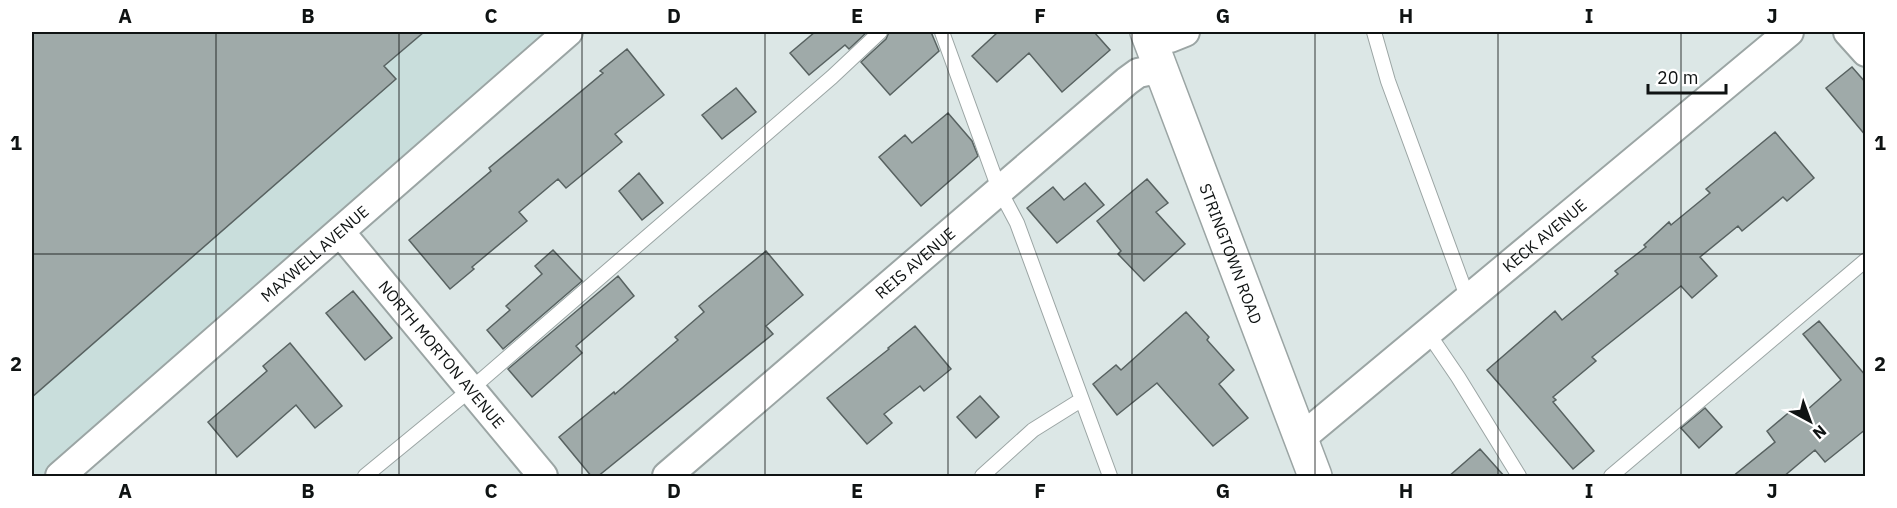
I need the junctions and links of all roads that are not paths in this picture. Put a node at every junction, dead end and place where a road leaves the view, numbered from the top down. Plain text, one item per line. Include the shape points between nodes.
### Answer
1 (568, 32) edge
2 (880, 32) edge
3 (942, 32) edge
4 (1185, 32) edge
5 (1374, 32) edge
6 (1789, 32) edge
7 (1848, 32) edge
8 (1149, 36) edge
9 (1866, 52) edge
10 (1166, 84) junction
11 (999, 189) junction
12 (340, 232) junction
13 (1866, 260) edge
14 (1468, 299) junction
15 (1428, 333) junction
16 (471, 389) junction
17 (1082, 400) junction
18 (1307, 465) edge
19 (60, 477) edge
20 (365, 477) edge
21 (543, 477) edge
22 (667, 477) edge
23 (982, 477) edge
24 (1110, 477) edge
25 (1519, 477) edge
26 (1611, 477) edge

1 - 12 street, MAXWELL AVENUE
2 - 16 lane
3 - 11 lane
4 - 8 street via 1170,38
5 - 14 lane via 1388,81
6 - 14 street, KECK AVENUE
7 - 9 street
8 - 10 main road, STRINGTOWN ROAD
10 - 11 street, REIS AVENUE via 1152,70 1138,73
10 - 18 main road, STRINGTOWN ROAD
11 - 17 lane via 1017,223
11 - 22 street, REIS AVENUE
12 - 16 street, NORTH MORTON AVENUE
12 - 19 street, MAXWELL AVENUE
13 - 26 lane
14 - 15 street, KECK AVENUE
15 - 18 street, KECK AVENUE
15 - 25 lane
16 - 20 lane
16 - 21 street, NORTH MORTON AVENUE
17 - 23 lane via 1033,430
17 - 24 lane

